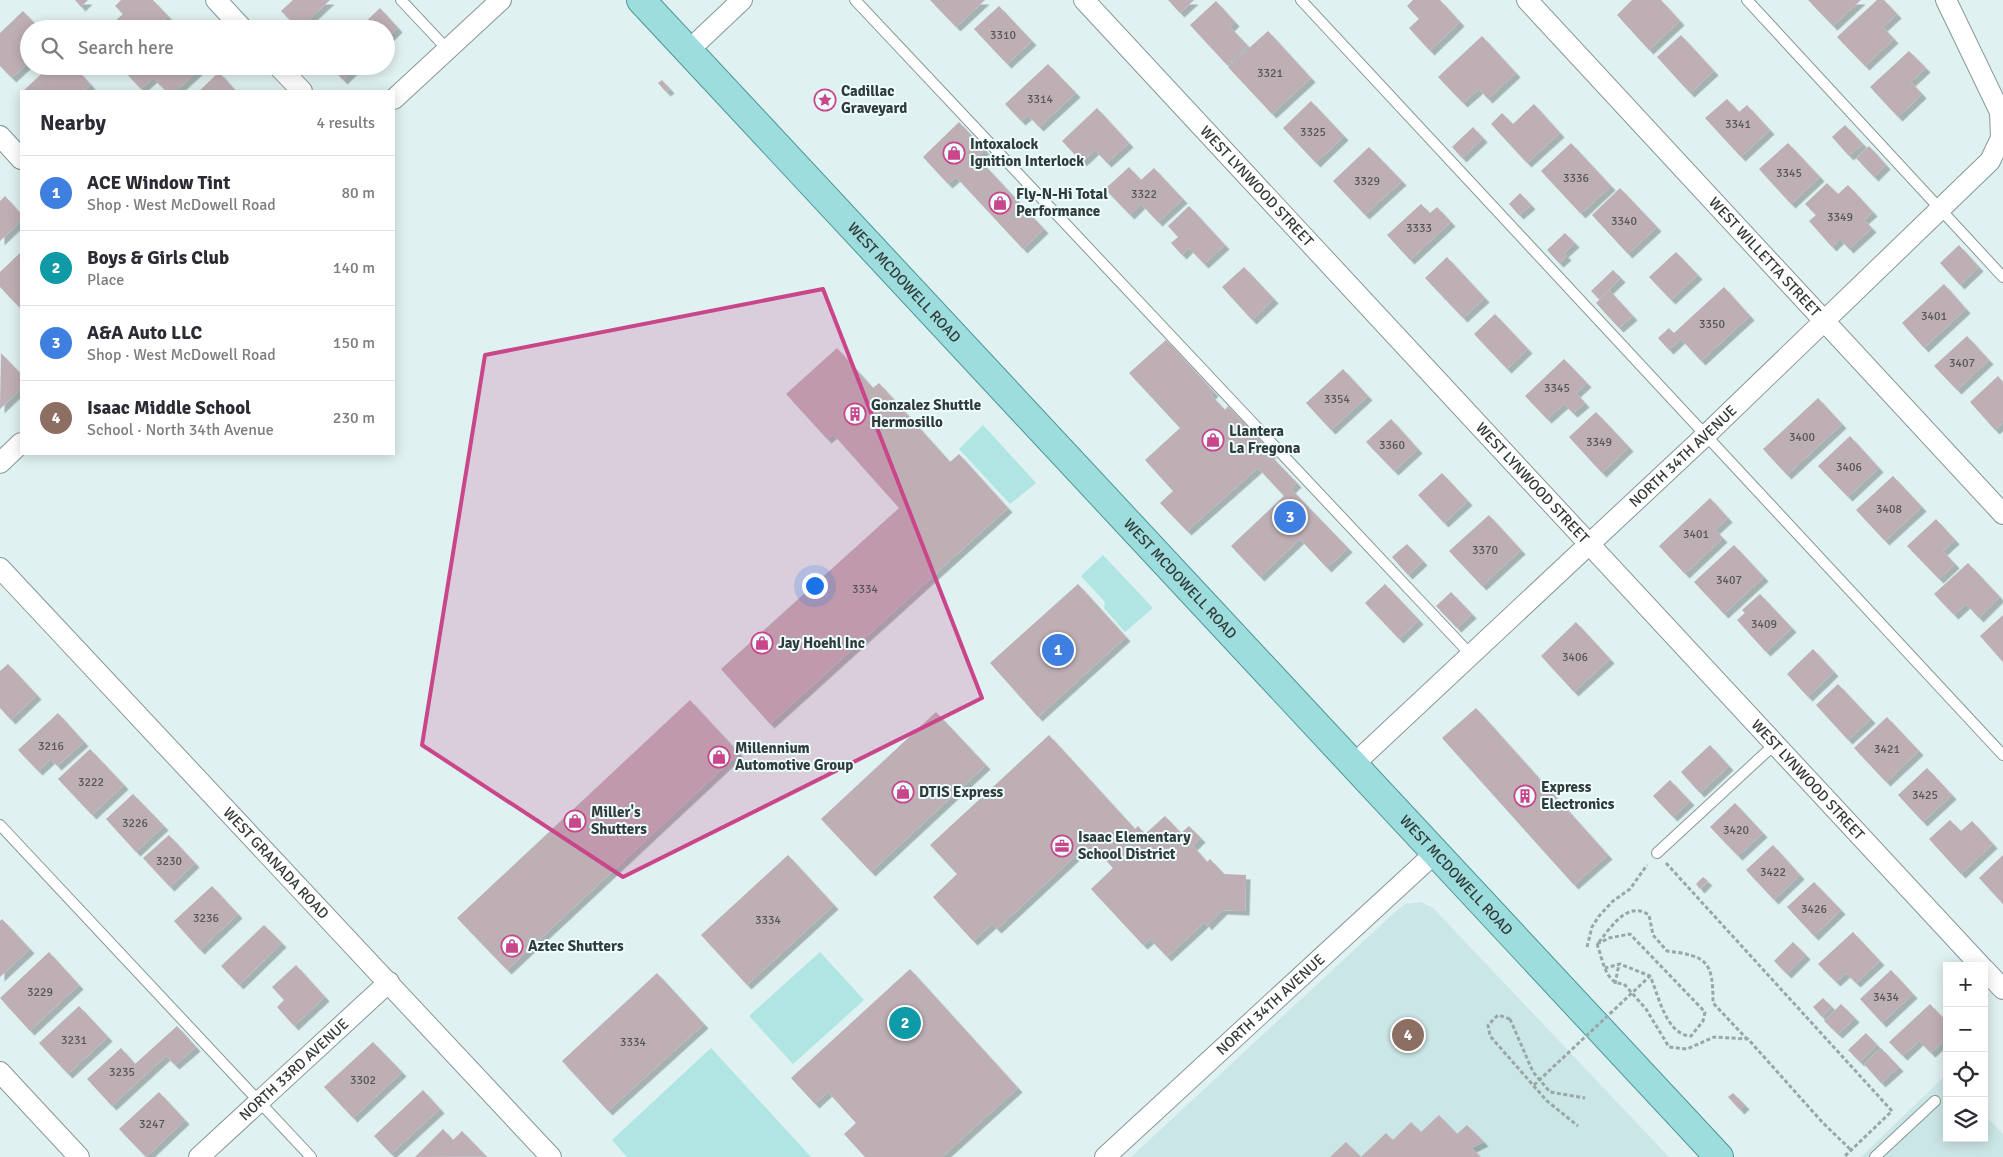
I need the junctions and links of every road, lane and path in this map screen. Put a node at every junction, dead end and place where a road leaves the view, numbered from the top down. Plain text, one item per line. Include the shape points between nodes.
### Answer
1 (216, 0) edge
2 (402, 0) edge
3 (501, 0) edge
4 (641, 0) edge
5 (742, 0) edge
6 (855, 0) edge
7 (1084, 0) edge
8 (1301, 0) edge
9 (1527, 0) edge
10 (1747, 0) edge
11 (1946, 0) edge
12 (235, 20) edge
13 (448, 50) junction
14 (688, 50) junction
15 (287, 75) edge
16 (301, 90) edge
17 (395, 98) edge
18 (0, 136) edge
19 (20, 158) edge
20 (1941, 210) junction
21 (2003, 277) edge
22 (1824, 321) junction
23 (1707, 434) junction
24 (20, 444) edge
25 (0, 463) edge
26 (2003, 514) edge
27 (1589, 545) junction
28 (0, 568) edge
29 (1471, 655) junction
30 (1774, 744) junction
31 (2003, 754) edge
32 (1353, 765) junction
33 (0, 825) edge
34 (1436, 853) junction
35 (1657, 854) junction
36 (1597, 944) junction
37 (1588, 947) dead end
38 (1978, 962) edge
39 (1620, 964) junction
40 (1606, 968) junction
41 (1988, 973) edge
42 (1650, 976) junction
43 (389, 982) junction
44 (1615, 984) junction
45 (2003, 989) edge
46 (1748, 1039) junction
47 (0, 1072) edge
48 (1534, 1086) junction
49 (1585, 1098) dead end
50 (1935, 1101) dead end
51 (259, 1102) junction
52 (1578, 1126) dead end
53 (1851, 1150) junction
54 (79, 1157) edge
55 (199, 1157) edge
56 (311, 1157) edge
57 (551, 1157) edge
58 (1105, 1157) edge
59 (1719, 1157) edge
60 (1844, 1157) edge
61 (1875, 1157) edge

1 - 12 street
2 - 13 lane
3 - 13 street
4 - 14 main road, WEST MCDOWELL ROAD
5 - 14 street
6 - 29 lane
7 - 27 street, WEST LYNWOOD STREET
8 - 23 lane
9 - 22 street, WEST WILLETTA STREET
10 - 20 lane
11 - 20 street, NORTH 34TH AVENUE via 2000,112 2001,138 1990,161
13 - 17 street
14 - 32 main road, WEST MCDOWELL ROAD
15 - 16 street
18 - 19 street
20 - 21 lane
20 - 22 street, NORTH 34TH AVENUE
22 - 23 street, NORTH 34TH AVENUE
22 - 26 street, WEST WILLETTA STREET
23 - 27 street, NORTH 34TH AVENUE
23 - 31 lane
24 - 25 street
27 - 29 street, NORTH 34TH AVENUE
27 - 30 street, WEST LYNWOOD STREET
28 - 43 street, WEST GRANADA ROAD
29 - 32 street, NORTH 34TH AVENUE
30 - 35 lane
30 - 38 street, WEST LYNWOOD STREET
32 - 34 main road, WEST MCDOWELL ROAD
33 - 51 lane
34 - 58 street, NORTH 34TH AVENUE
34 - 59 main road, WEST MCDOWELL ROAD
35 - 37 path via 1630,889 1599,916 1592,927
35 - 53 path via 1892,1112
36 - 40 path
36 - 42 path via 1630,934 1705,1012 1703,1022 1691,1036 1681,1036 1673,1029
36 - 46 path via 1618,918 1633,910 1642,910 1649,915 1653,935 1667,951 1702,959 1713,978 1713,1003
39 - 40 path
39 - 42 path
39 - 44 path
40 - 44 path
41 - 45 street
42 - 48 path, bridge
43 - 51 street, NORTH 33RD AVENUE
43 - 57 street, WEST GRANADA ROAD
44 - 46 path via 1624,984 1646,1009 1670,1047 1688,1049 1714,1037
46 - 53 path
47 - 54 street
48 - 49 path, bridge via 1490,1036 1488,1025 1498,1015 1510,1019 1533,1072 1550,1092
48 - 52 path
50 - 61 lane
51 - 55 street, NORTH 33RD AVENUE
51 - 56 lane
53 - 60 path

